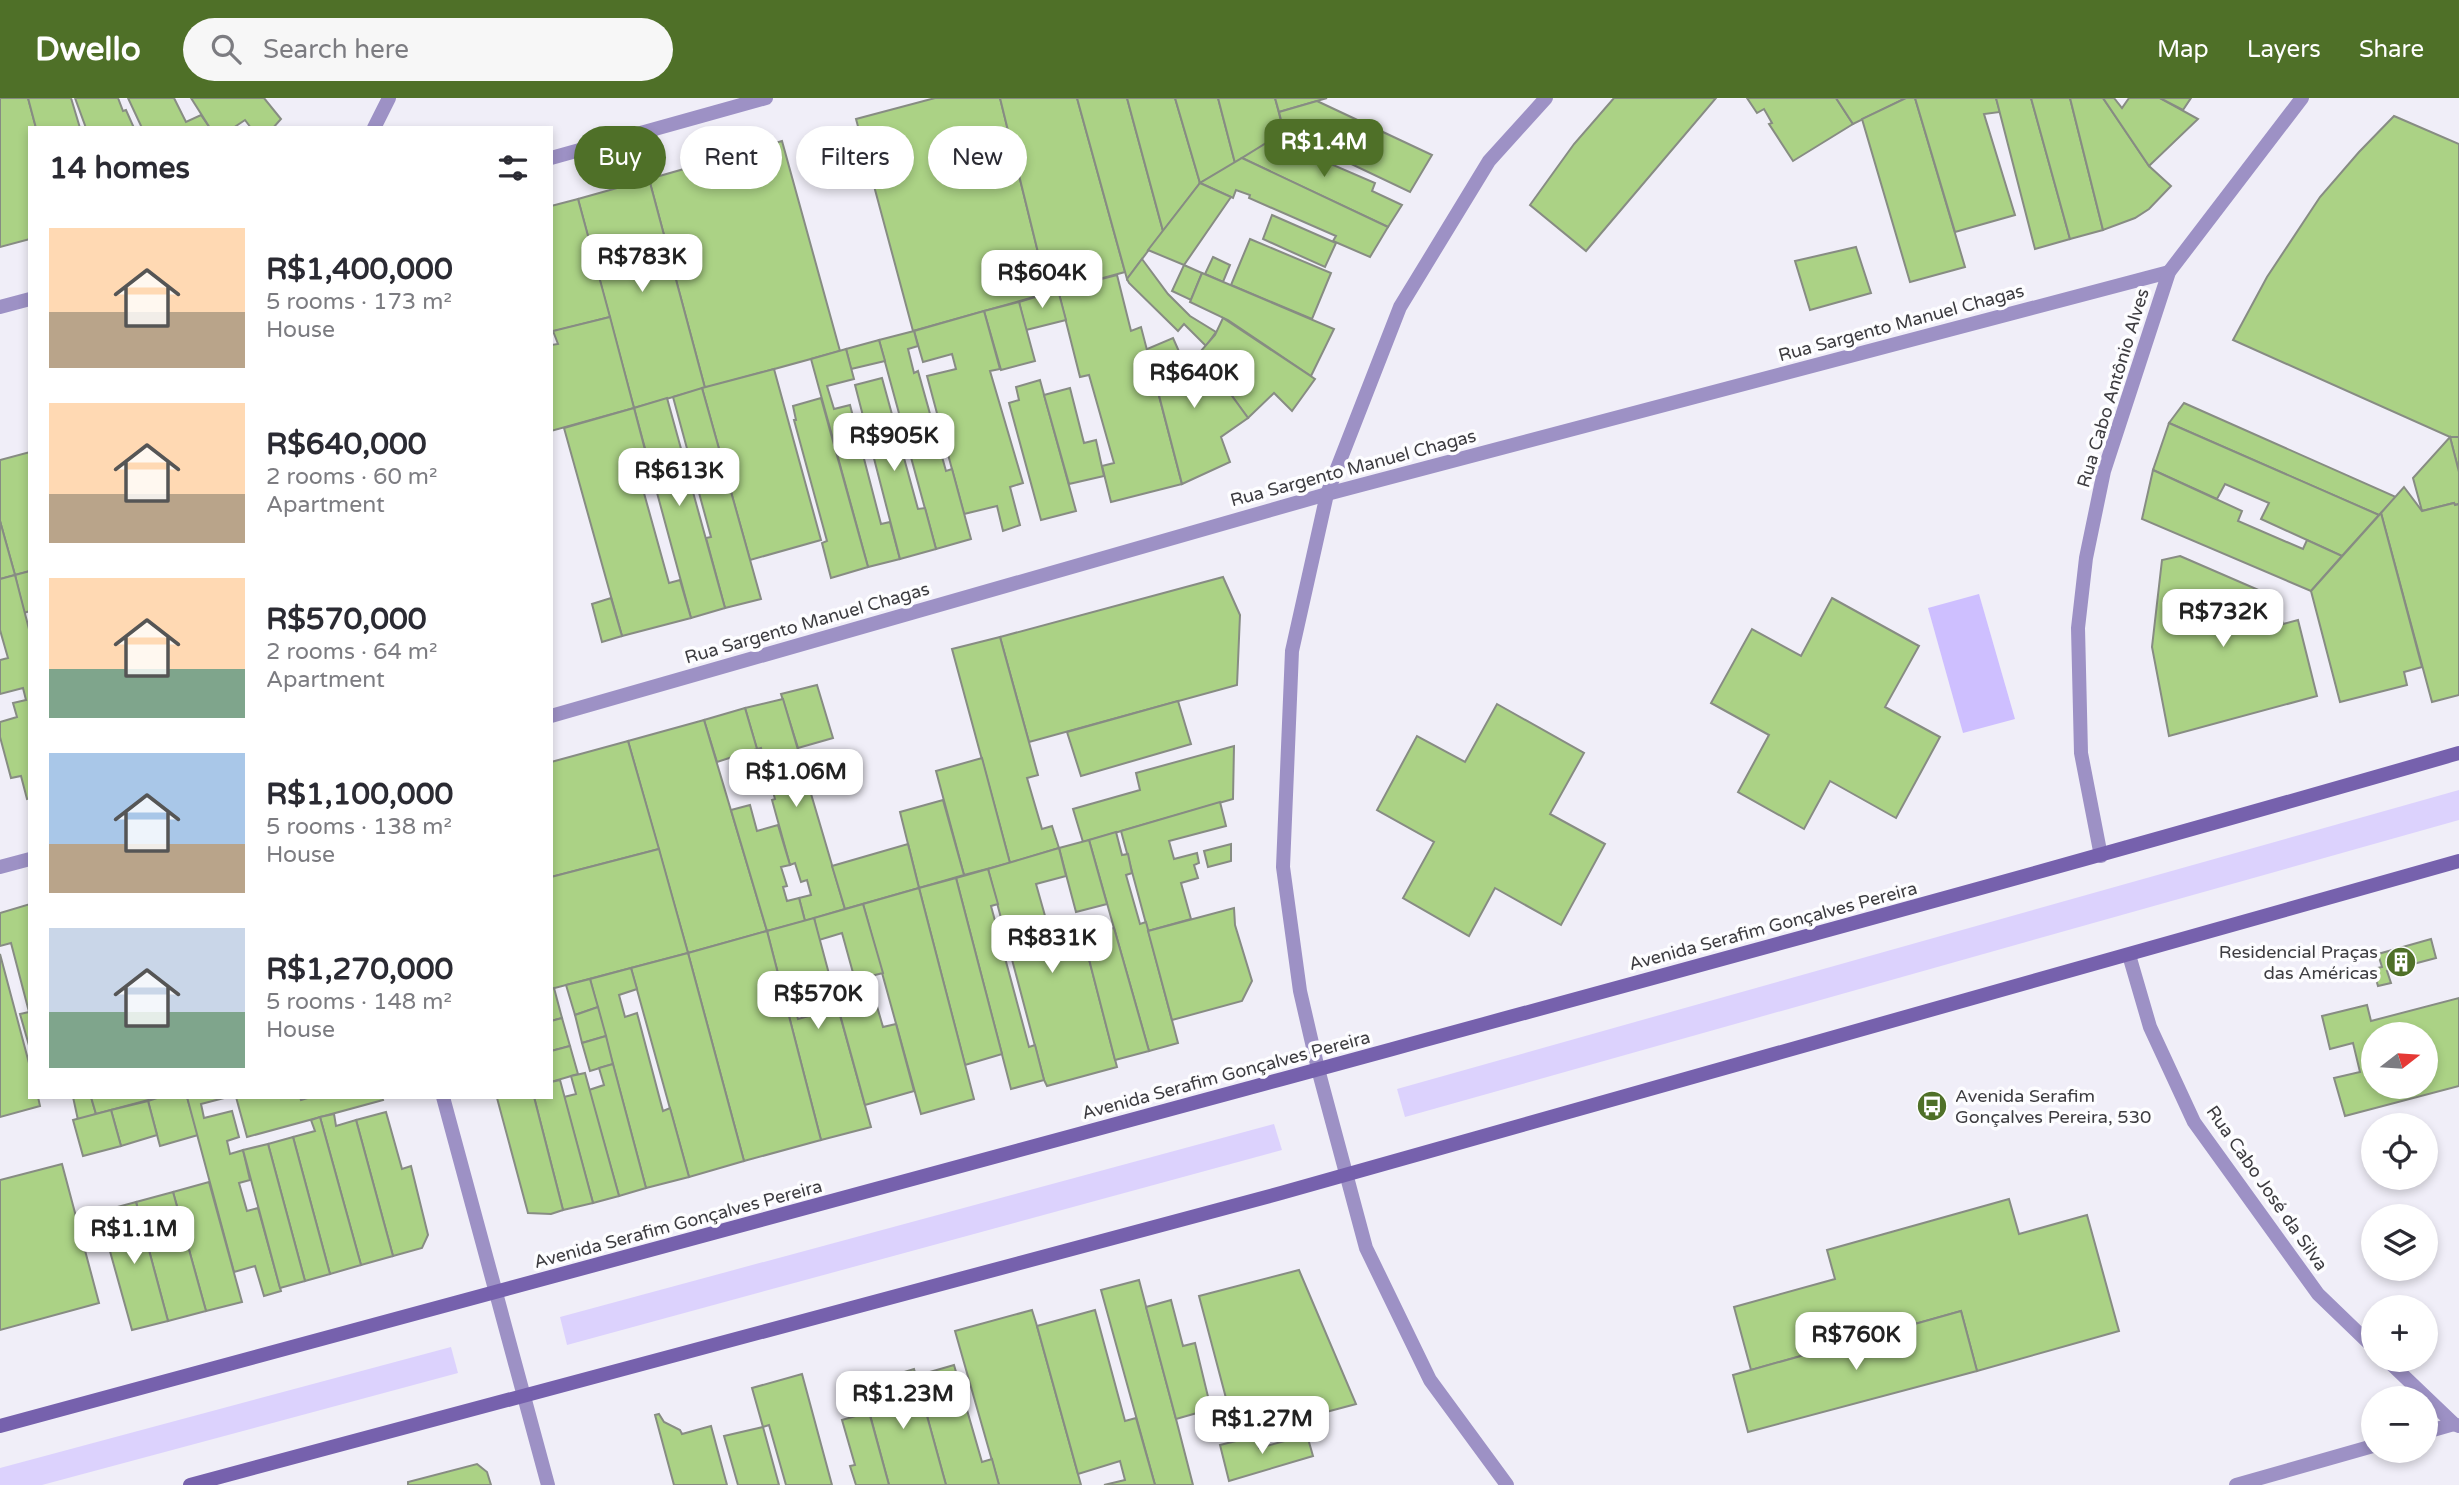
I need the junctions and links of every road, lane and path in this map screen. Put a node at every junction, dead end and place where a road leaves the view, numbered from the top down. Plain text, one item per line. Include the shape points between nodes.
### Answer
1 (388, 98) edge
2 (766, 98) edge
3 (1546, 98) edge
4 (2302, 98) edge
5 (375, 126) edge
6 (553, 157) edge
7 (2169, 272) junction
8 (28, 300) edge
9 (0, 307) edge
10 (1327, 494) junction
11 (553, 715) edge
12 (2459, 753) edge
13 (2101, 856) junction
14 (28, 860) edge
15 (2459, 861) edge
16 (0, 867) edge
17 (2129, 954) junction
18 (1318, 1069) junction
19 (444, 1099) edge
20 (1345, 1175) junction
21 (497, 1293) junction
22 (2361, 1335) edge
23 (2400, 1372) edge
24 (526, 1396) junction
25 (2456, 1425) edge
26 (0, 1426) edge
27 (2438, 1429) edge
28 (2361, 1449) edge
29 (190, 1485) edge
30 (548, 1485) edge
31 (1507, 1485) edge
32 (2236, 1485) edge

1 - 5 street
2 - 6 street
3 - 10 street via 1489,161 1400,307
4 - 7 street, Rua Cabo Antônio Alves
7 - 10 street, Rua Sargento Manuel Chagas
7 - 13 street, Rua Cabo Antônio Alves via 2104,471 2083,581 2078,628 2081,753
8 - 9 street
10 - 11 street, Rua Sargento Manuel Chagas
10 - 18 street via 1292,651 1283,867 1300,991
12 - 13 main road, Avenida Serafim Gonçalves Pereira
13 - 18 main road, Avenida Serafim Gonçalves Pereira
14 - 16 street
15 - 17 main road
17 - 20 main road
17 - 22 street, Rua Cabo José da Silva via 2150,1027 2194,1122 2318,1294
18 - 20 street
18 - 21 main road, Avenida Serafim Gonçalves Pereira
19 - 21 street
20 - 24 main road
20 - 31 street via 1366,1248 1430,1380
21 - 24 street
21 - 26 main road, Avenida Serafim Gonçalves Pereira
23 - 25 street
24 - 29 main road
24 - 30 street
25 - 27 street
28 - 32 street

